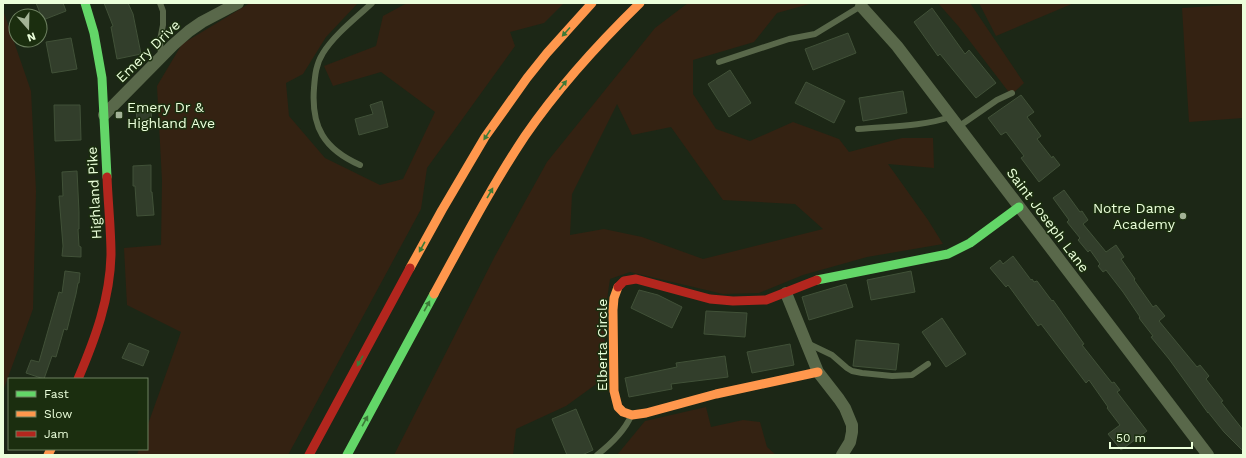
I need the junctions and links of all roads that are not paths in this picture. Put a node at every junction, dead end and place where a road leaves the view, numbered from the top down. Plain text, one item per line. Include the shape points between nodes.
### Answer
1 (84, 3) edge
2 (160, 3) edge
3 (238, 3) edge
4 (372, 3) edge
5 (592, 3) edge
6 (640, 3) edge
7 (861, 6) joint
8 (161, 57) junction
9 (719, 62) dead end
10 (1012, 93) dead end
11 (104, 115) junction
12 (950, 117) junction
13 (958, 128) junction
14 (858, 129) dead end
15 (360, 165) dead end
16 (1019, 208) junction
17 (786, 293) junction
18 (806, 342) junction
19 (928, 364) dead end
20 (818, 372) junction
21 (78, 378) edge
22 (632, 415) junction
23 (309, 455) edge
24 (347, 455) edge
25 (597, 455) edge
26 (842, 455) edge
27 (1208, 455) edge

1 - 11 main road, Highland Pike via 94,33 101,70
2 - 8 lane via 163,11
3 - 8 street, Emery Drive via 196,26
4 - 15 lane via 323,53 317,64 312,102 314,115 325,140 345,158
5 -> 23 main road via 527,78 485,137 442,210
24 -> 6 main road via 508,162 572,73
7 - 9 lane via 815,34 789,39
7 - 12 street, Saint Joseph Lane via 897,46
8 - 11 street, Emery Drive
10 - 13 lane via 997,100
11 - 21 main road, Highland Pike via 110,276 103,312
12 - 13 street, Saint Joseph Lane
12 - 14 lane via 920,124
13 - 16 street, Saint Joseph Lane
16 - 17 main road, Elberta Circle via 970,243 948,254 829,277
16 - 27 street, Saint Joseph Lane
17 - 18 street
17 - 22 main road, Elberta Circle via 766,300 733,301 710,299 636,279 620,284 616,289 613,310 614,391 618,407
18 - 19 lane via 832,355 852,371 862,373 912,375
18 - 20 street
20 - 22 main road
20 - 26 street via 842,404 852,425 850,442
22 - 25 lane via 627,426

